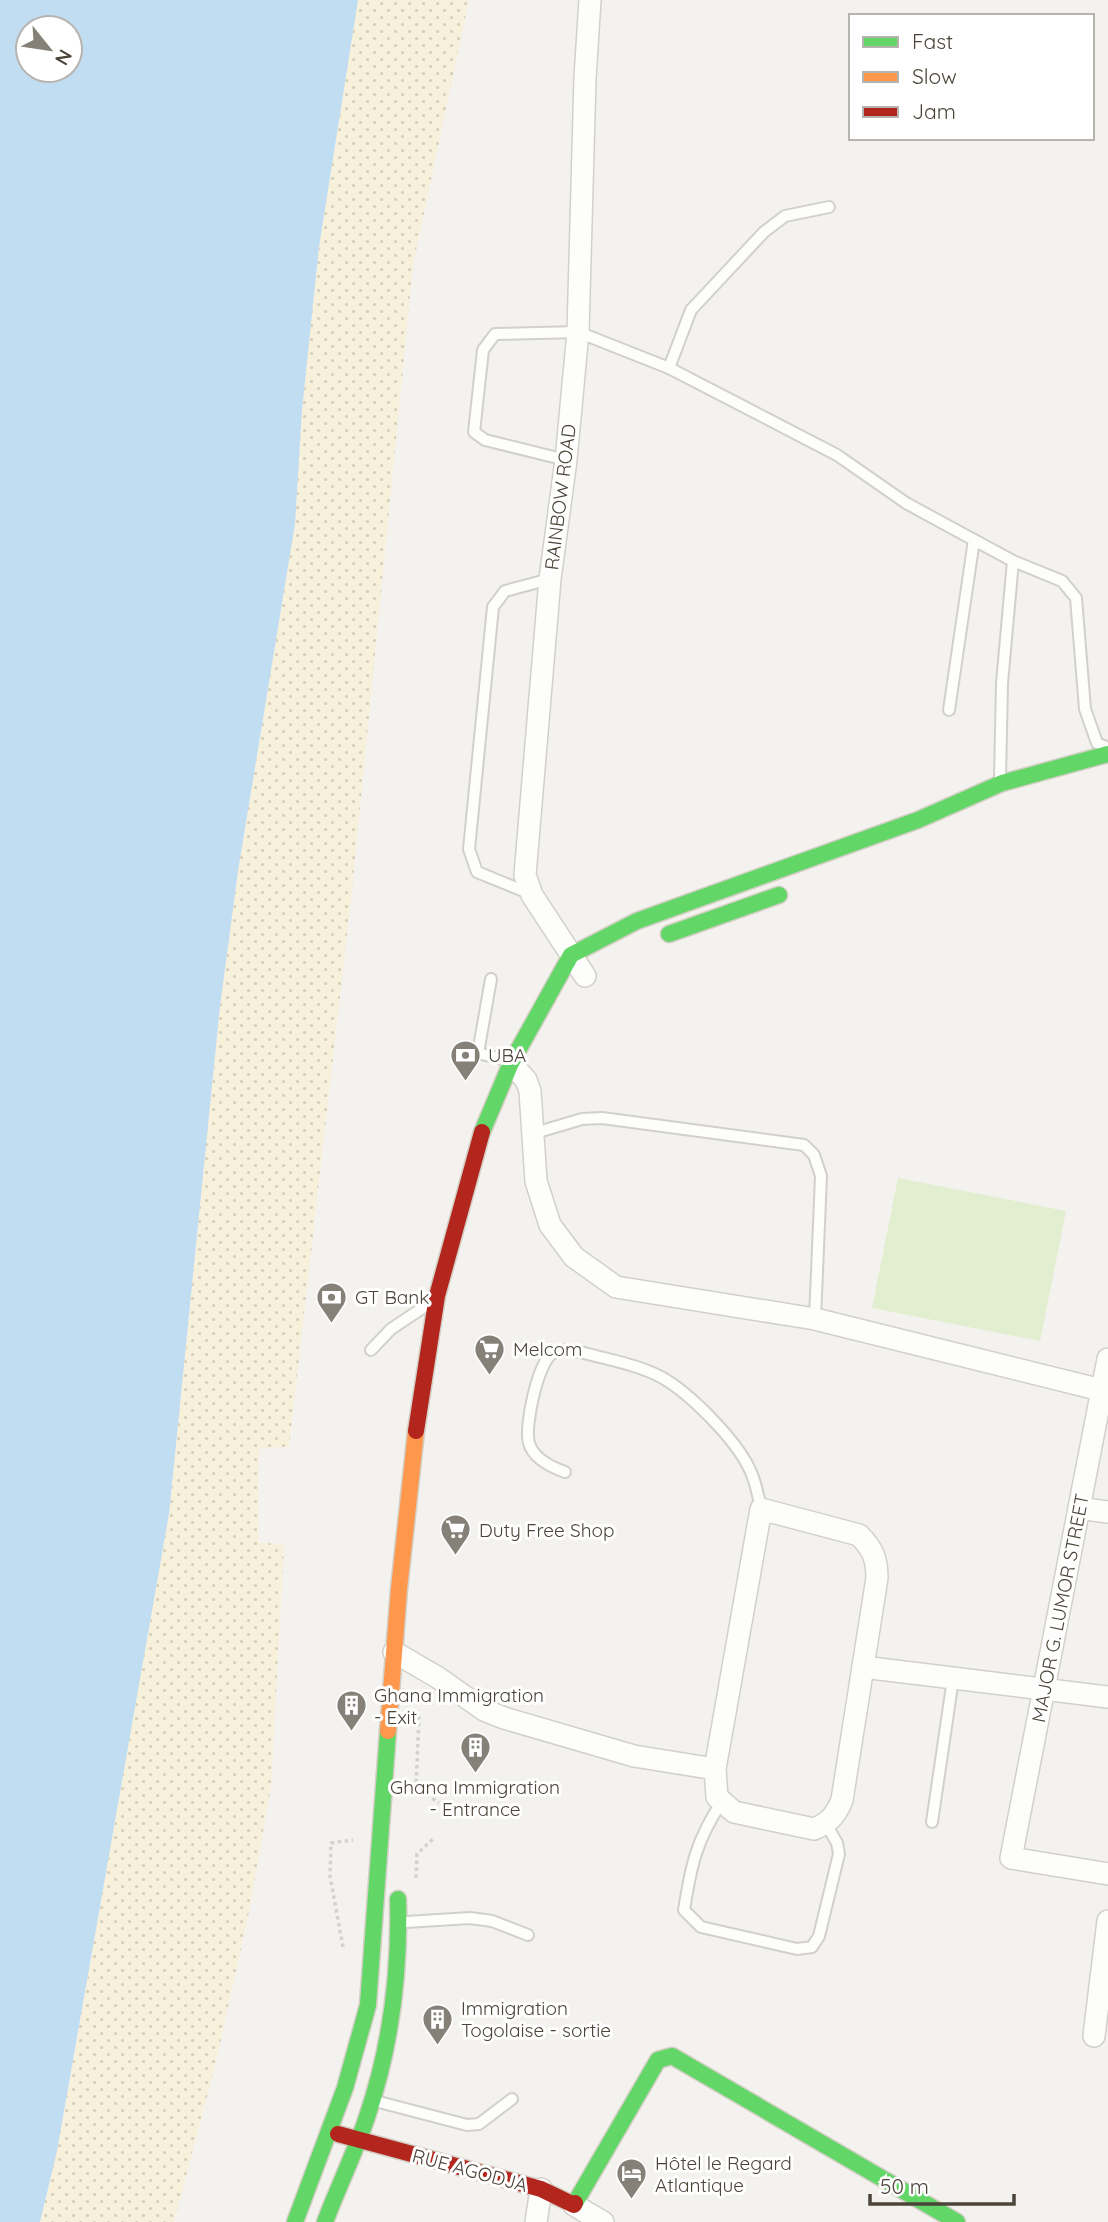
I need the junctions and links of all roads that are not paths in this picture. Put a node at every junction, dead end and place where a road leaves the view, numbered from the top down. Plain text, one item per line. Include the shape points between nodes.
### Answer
1 (590, 0) edge
2 (829, 207) dead end
3 (578, 332) junction
4 (669, 368) junction
5 (566, 460) junction
6 (974, 540) junction
7 (1013, 561) junction
8 (550, 579) junction
9 (949, 710) dead end
10 (1108, 754) edge
11 (1002, 783) junction
12 (1059, 785) dead end
13 (793, 891) dead end
14 (532, 895) junction
15 (656, 939) dead end
16 (571, 955) junction
17 (604, 964) dead end
18 (491, 979) dead end
19 (581, 981) joint
20 (510, 1063) junction
21 (530, 1074) junction
22 (515, 1104) dead end
23 (535, 1133) junction
24 (488, 1175) dead end
25 (438, 1296) junction
26 (814, 1319) junction
27 (371, 1349) dead end
28 (1108, 1359) edge
29 (1101, 1390) junction
30 (565, 1472) dead end
31 (1079, 1508) junction
32 (761, 1509) junction
33 (1108, 1512) edge
34 (400, 1656) junction
35 (863, 1667) junction
36 (953, 1679) junction
37 (1044, 1692) junction
38 (1108, 1697) edge
39 (715, 1769) junction
40 (721, 1803) junction
41 (390, 1809) junction
42 (932, 1822) dead end
43 (826, 1824) junction
44 (397, 1846) dead end
45 (1108, 1874) edge
46 (398, 1882) dead end
47 (1108, 1921) edge
48 (375, 1922) junction
49 (399, 1922) junction
50 (528, 1935) dead end
51 (1094, 2036) dead end
52 (512, 2099) dead end
53 (373, 2100) junction
54 (331, 2131) junction
55 (358, 2141) junction
56 (541, 2189) junction
57 (574, 2205) junction
58 (295, 2222) edge
59 (325, 2222) edge
60 (536, 2222) edge
61 (603, 2222) edge
62 (957, 2222) edge

1 - 3 street, RAINBOW ROAD
2 - 4 lane via 786,216 764,232 691,310
3 - 4 lane
3 - 5 street, RAINBOW ROAD
3 - 5 lane via 495,334 483,350 474,432 485,440
4 - 6 lane via 837,455 906,503
5 - 8 street, RAINBOW ROAD
6 - 7 lane
6 - 9 lane
7 - 10 lane via 1062,581 1076,598 1085,709 1097,743
7 - 11 lane via 1002,683
8 - 14 street, RAINBOW ROAD via 525,875
8 - 14 lane via 505,590 493,607 469,849 477,872
10 - 11 main road
10 - 12 main road via 1099,766
11 - 16 main road via 918,820 637,921
13 - 15 main road
14 - 16 street, RAINBOW ROAD
16 - 19 street, RAINBOW ROAD
16 - 20 main road
17 - 19 main road
18 - 20 lane via 478,1053
20 - 21 street
20 - 25 main road via 476,1146
21 - 22 main road
21 - 23 street
23 - 26 street via 536,1181 550,1224 574,1257 616,1287
23 - 26 lane via 601,1118 804,1145 814,1155 821,1176
24 - 34 main road via 452,1298
25 - 27 lane
25 - 34 main road via 417,1423
26 - 29 street
28 - 29 street, MAJOR G. LUMOR STREET
29 - 31 street, MAJOR G. LUMOR STREET
30 - 32 lane via 538,1458 528,1444 528,1426 544,1362 554,1352 570,1350 625,1363 680,1391 742,1457
31 - 33 street
31 - 37 street, MAJOR G. LUMOR STREET
32 - 35 street via 842,1529 859,1535 870,1546 877,1560 877,1578
32 - 39 street
34 - 39 street via 504,1718 634,1756
34 - 41 main road
35 - 36 street
35 - 43 street via 842,1800
36 - 37 street
36 - 42 lane
37 - 38 street
37 - 45 street, MAJOR G. LUMOR STREET via 1011,1857
39 - 40 street
40 - 43 street via 734,1812 792,1826 814,1829
40 - 43 lane via 692,1857 684,1910 701,1927 797,1949 812,1947 819,1936 839,1854
41 - 44 main road
41 - 48 main road
46 - 49 main road
47 - 51 street
48 - 49 lane
48 - 54 main road via 368,2005
49 - 50 lane via 470,1918
49 - 53 main road via 393,2005
52 - 53 lane via 479,2124 467,2125
53 - 55 main road
54 - 55 main road, RUE AGODJA
54 - 58 main road
55 - 56 main road, RUE AGODJA
55 - 59 main road
56 - 57 main road, RUE AGODJA
56 - 60 street
57 - 61 street, RUE AGODJA
57 - 62 main road via 659,2060 666,2056

